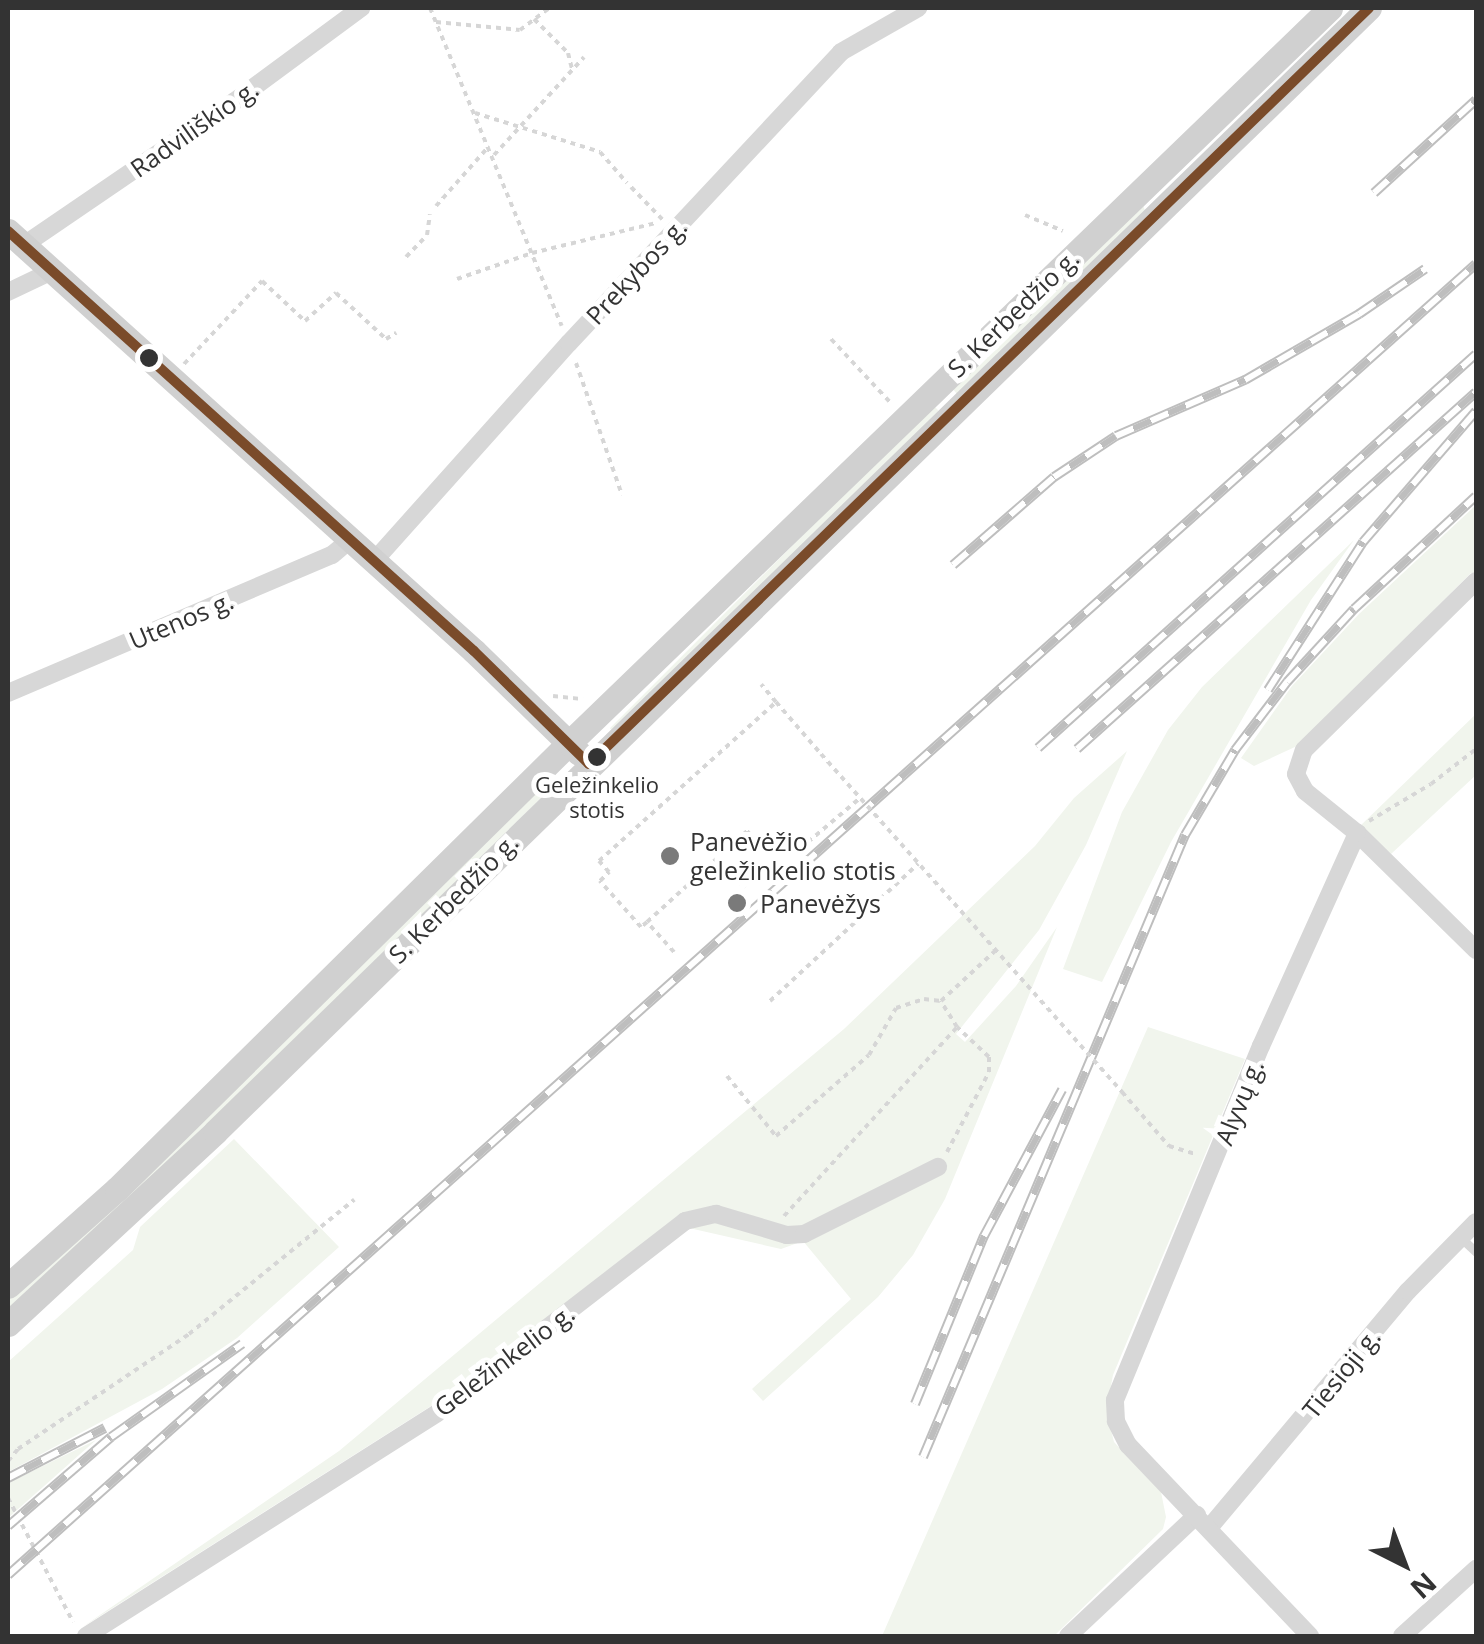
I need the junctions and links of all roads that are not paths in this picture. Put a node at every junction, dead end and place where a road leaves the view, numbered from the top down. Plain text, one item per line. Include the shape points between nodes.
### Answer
1 (362, 8) edge
2 (918, 8) edge
3 (1330, 8) edge
4 (1368, 8) edge
5 (1142, 187) junction
6 (1163, 208) junction
7 (16, 238) edge
8 (52, 270) junction
9 (8, 292) edge
10 (936, 388) junction
11 (957, 409) junction
12 (350, 540) junction
13 (374, 561) junction
14 (1476, 581) edge
15 (8, 693) edge
16 (569, 743) junction
17 (589, 764) junction
18 (1357, 833) junction
19 (1476, 950) edge
20 (938, 1167) road end
21 (1476, 1222) edge
22 (1460, 1236) junction
23 (1476, 1252) edge
24 (8, 1286) edge
25 (8, 1324) edge
26 (1203, 1521) junction
27 (1476, 1569) edge
28 (81, 1632) edge
29 (1068, 1636) edge
30 (1310, 1636) edge
31 (1402, 1636) edge

1 - 7 street, Radviliškio g. via 235,101
2 - 13 street, Prekybos g. via 841,52
3 - 5 main road, S. Kerbedžio g.
4 - 6 main road, S. Kerbedžio g.
5 - 6 main road
5 - 10 main road, S. Kerbedžio g.
6 - 11 main road, S. Kerbedžio g.
7 - 8 main road
8 - 9 street
8 - 12 main road
10 - 11 main road
10 - 16 main road, S. Kerbedžio g.
11 - 17 main road, S. Kerbedžio g.
12 - 13 main road
12 - 15 street, Utenos g. via 332,556
13 - 16 main road
14 - 18 street via 1304,750 1296,774 1304,791
16 - 17 main road
16 - 24 main road, S. Kerbedžio g. via 130,1176
17 - 25 main road, S. Kerbedžio g. via 144,1201
18 - 19 street
18 - 26 street, Alyvų g. via 1115,1400 1120,1434
20 - 28 street, Geležinkelio g. via 804,1234 716,1214 685,1221 437,1413
21 - 22 street, Tiesioji g.
22 - 23 lane
22 - 26 street, Tiesioji g.
26 - 29 street
26 - 30 street, Alyvų g.
27 - 31 street

